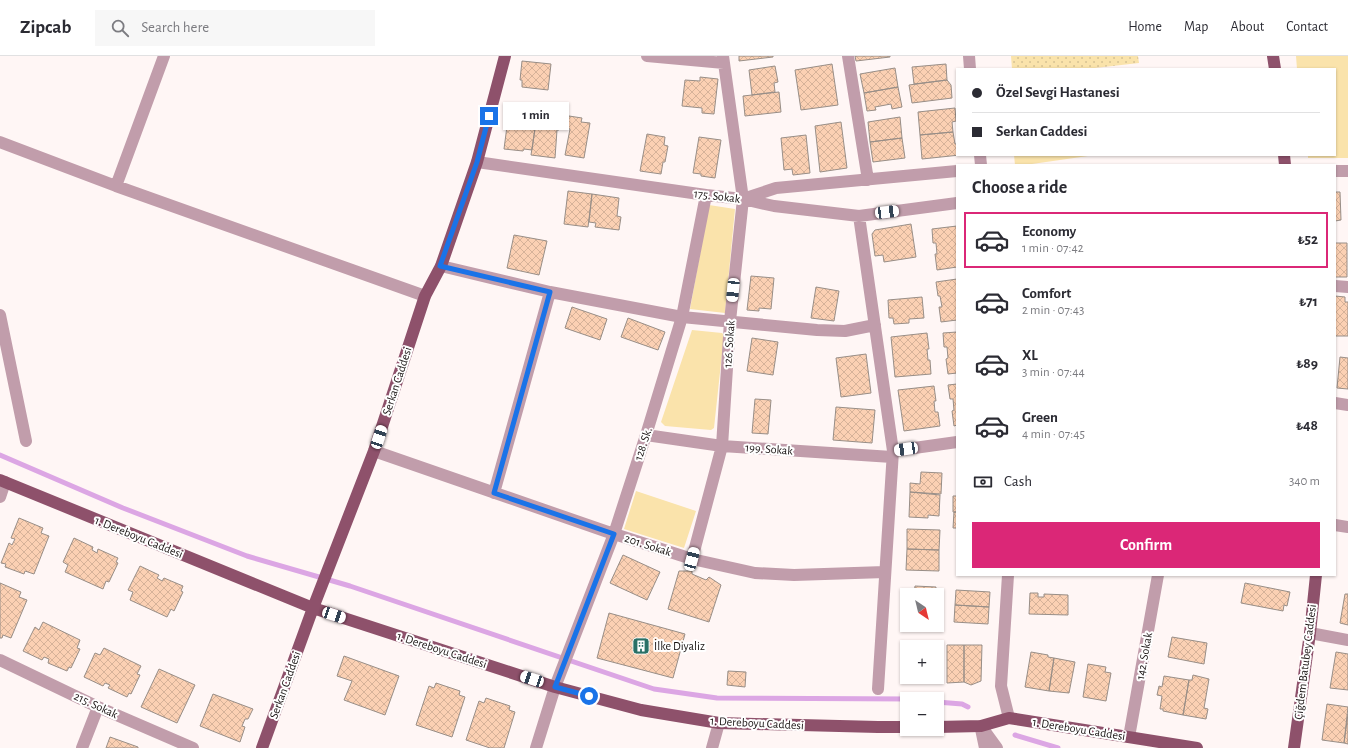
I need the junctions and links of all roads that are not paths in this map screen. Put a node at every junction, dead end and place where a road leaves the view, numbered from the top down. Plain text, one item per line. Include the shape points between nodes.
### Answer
1 (164, 56) edge
2 (505, 56) edge
3 (647, 56) edge
4 (848, 56) edge
5 (969, 56) edge
6 (1273, 56) edge
7 (724, 59) edge
8 (970, 68) edge
9 (1275, 68) edge
10 (0, 142) edge
11 (477, 162) junction
12 (1336, 171) edge
13 (1348, 171) edge
14 (956, 172) edge
15 (868, 180) junction
16 (116, 186) junction
17 (706, 195) junction
18 (743, 199) junction
19 (956, 203) edge
20 (859, 216) junction
21 (440, 266) junction
22 (1336, 286) edge
23 (1348, 287) edge
24 (550, 292) junction
25 (425, 296) junction
26 (0, 315) edge
27 (682, 316) junction
28 (730, 321) junction
29 (875, 325) junction
30 (1336, 403) edge
31 (1348, 405) edge
32 (646, 435) junction
33 (26, 441) dead end
34 (956, 442) edge
35 (722, 446) junction
36 (374, 451) junction
37 (892, 454) junction
38 (3, 481) edge
39 (494, 493) junction
40 (0, 497) edge
41 (1336, 525) edge
42 (1348, 527) edge
43 (614, 534) junction
44 (692, 559) junction
45 (885, 572) junction
46 (1008, 576) edge
47 (1158, 576) edge
48 (1316, 576) edge
49 (313, 608) junction
50 (1310, 634) junction
51 (1348, 640) edge
52 (0, 660) edge
53 (555, 687) junction
54 (878, 689) dead end
55 (98, 707) junction
56 (1009, 718) junction
57 (718, 723) junction
58 (981, 726) junction
59 (900, 727) edge
60 (944, 727) edge
61 (1129, 736) junction
62 (82, 748) edge
63 (193, 748) edge
64 (262, 748) edge
65 (536, 748) edge
66 (712, 748) edge
67 (985, 748) edge
68 (997, 748) edge
69 (1197, 748) edge
70 (1294, 748) edge

1 - 16 street
2 - 11 main road, Serkan Caddesi
3 - 7 street
4 - 15 street
5 - 8 street
6 - 9 main road
7 - 18 street, 126. Sokak
10 - 16 street
11 - 17 street, 175. Sokak
11 - 21 main road, Serkan Caddesi
12 - 13 street
14 - 15 street
15 - 18 street via 776,188
16 - 25 street
17 - 18 street, 175. Sokak
17 - 27 street, 128. Sk.
18 - 20 street, 175. Sokak via 774,206
18 - 28 street, 126. Sokak
19 - 20 street, 175. Sokak
20 - 29 street
21 - 24 street
21 - 25 main road, Serkan Caddesi
22 - 23 street
24 - 27 street
24 - 39 street
25 - 36 main road, Serkan Caddesi
26 - 33 street
27 - 28 street
27 - 32 street, 128. Sk.
28 - 29 street via 845,331
28 - 35 street, 126. Sokak
29 - 37 street
30 - 31 street
32 - 35 street, 199. Sokak
32 - 43 street, 128. Sk.
34 - 37 street, 199. Sokak
35 - 37 street, 199. Sokak
35 - 44 street, 126. Sokak
36 - 39 street, 201. Sokak
36 - 49 main road, Serkan Caddesi
37 - 45 street
38 - 40 street
38 - 49 main road, 1. Dereboyu Caddesi
39 - 43 street, 201. Sokak
41 - 42 street
43 - 44 street, 201. Sokak
43 - 53 street, 128. Sk.
44 - 45 street, 201. Sokak via 755,573 794,575
45 - 54 street
46 - 56 street via 1001,686
47 - 61 street, 142. Sokak
48 - 50 main road, Çiğdem Batubey Caddesi
49 - 53 main road, 1. Dereboyu Caddesi
49 - 64 main road, Serkan Caddesi
50 - 51 street
50 - 70 main road, Çiğdem Batubey Caddesi
52 - 55 street, 215. Sokak
53 - 57 main road, 1. Dereboyu Caddesi via 641,710
53 - 65 street, 128. Sk.
55 - 62 street
55 - 63 street, 215. Sokak
56 - 58 main road, 1. Dereboyu Caddesi
56 - 61 main road, 1. Dereboyu Caddesi
57 - 59 main road, 1. Dereboyu Caddesi
57 - 66 street
58 - 60 main road, 1. Dereboyu Caddesi
58 - 67 street
58 - 68 street
61 - 69 main road, 1. Dereboyu Caddesi

